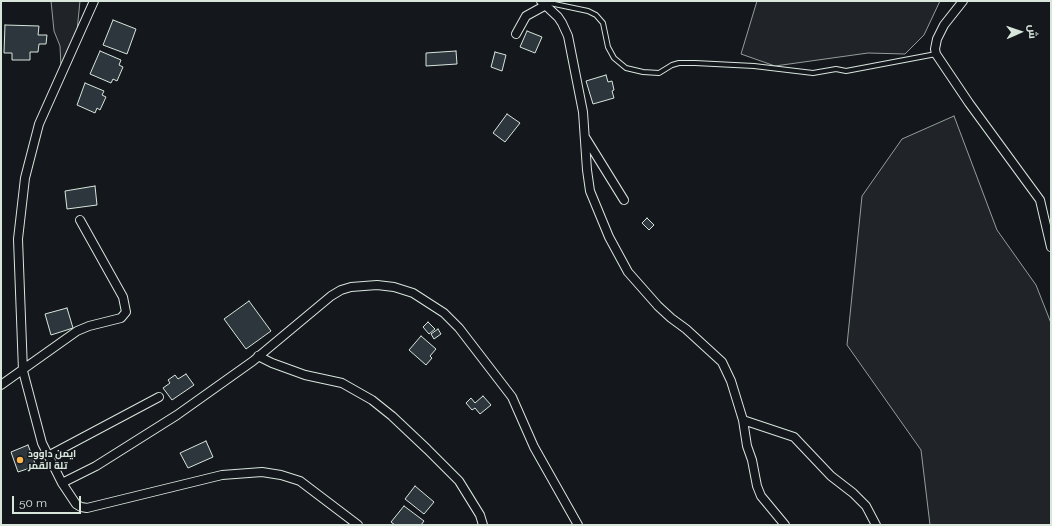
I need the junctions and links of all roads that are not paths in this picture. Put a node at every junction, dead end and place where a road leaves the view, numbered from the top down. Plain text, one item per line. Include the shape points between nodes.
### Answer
1 (94, 1) edge
2 (963, 1) edge
3 (543, 2) edge
4 (516, 34) dead end
5 (936, 54) junction
6 (585, 136) junction
7 (624, 200) dead end
8 (80, 220) dead end
9 (1051, 247) edge
10 (258, 356) junction
11 (23, 371) junction
12 (1, 385) edge
13 (159, 397) dead end
14 (743, 420) junction
15 (48, 456) junction
16 (62, 483) junction
17 (358, 525) edge
18 (483, 525) edge
19 (578, 525) edge
20 (785, 525) edge
21 (876, 525) edge

1 - 11 street via 39,124 25,178 18,239
2 - 5 street via 944,25 937,39
3 - 4 street via 526,16
3 - 5 lane via 596,15 603,23 608,47 614,58 626,68 643,72 659,73 679,63 754,66 813,72 836,69 846,71
3 - 6 street via 562,23 568,36 583,112
5 - 9 street via 1040,200
6 - 7 street
6 - 14 street via 590,191 625,267 658,306 722,362
8 - 11 street via 123,297 126,312 121,318 111,322 77,331
10 - 16 street via 177,415 96,466
10 - 18 street via 305,375 342,383 372,400 459,481 480,515
10 - 19 street via 341,290 377,284 413,293 444,313 459,328 512,397 534,447
11 - 12 street
11 - 15 street via 42,443
13 - 15 street
14 - 20 street via 757,486 761,496
14 - 21 street via 794,437 831,476 866,506
15 - 16 street
16 - 17 street via 76,504 87,508 222,475 281,475 300,481

